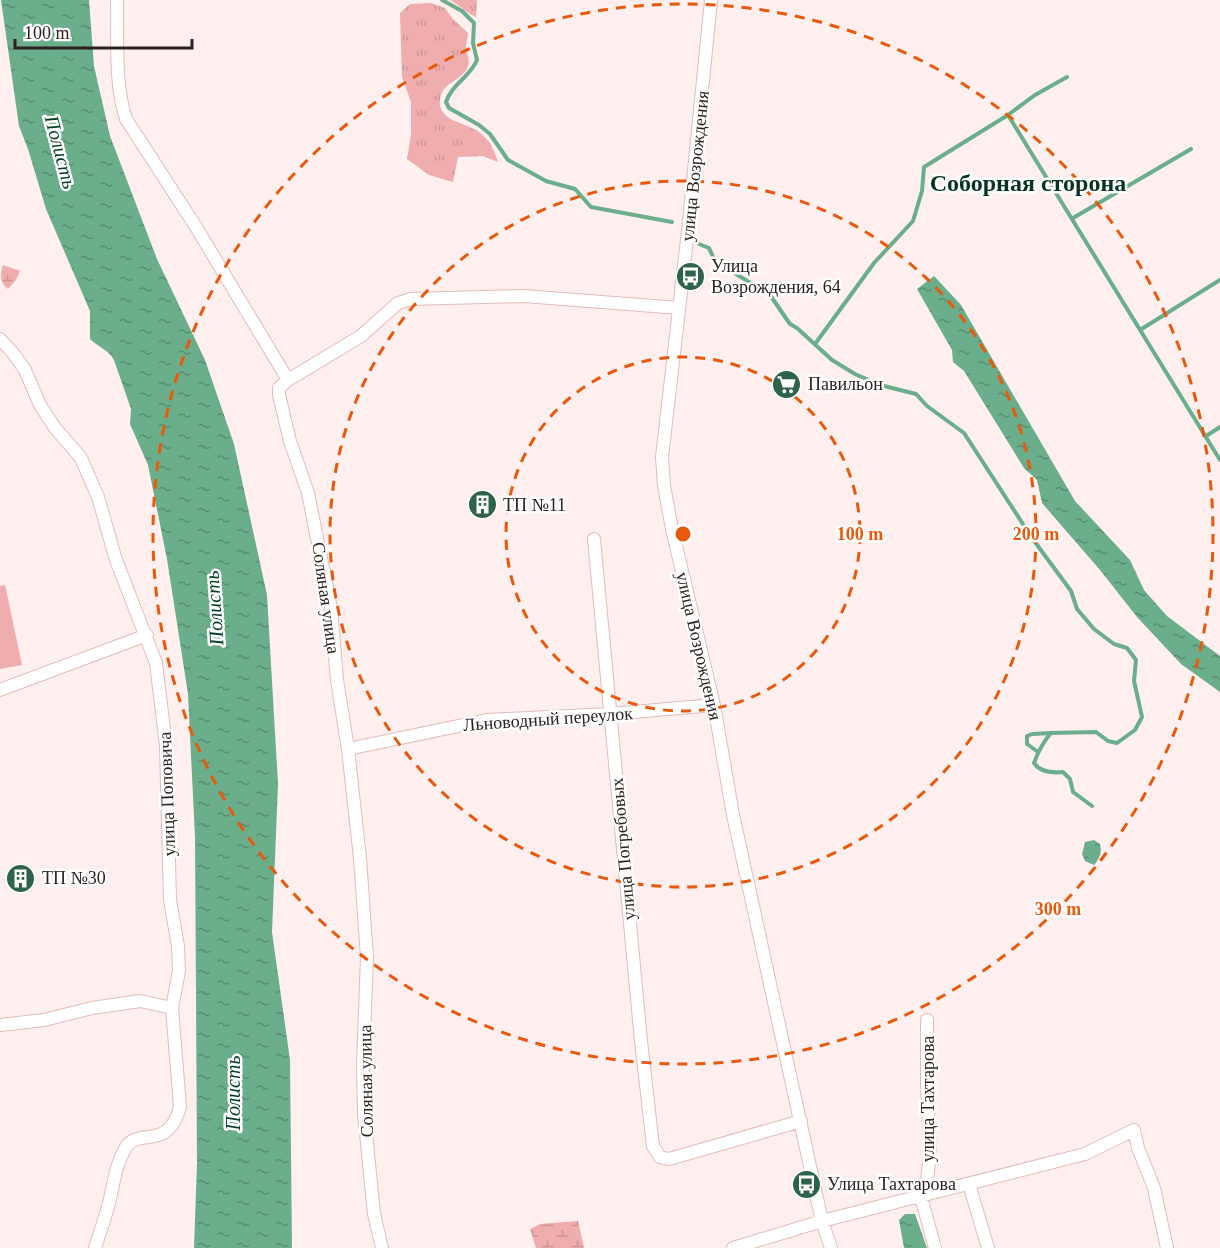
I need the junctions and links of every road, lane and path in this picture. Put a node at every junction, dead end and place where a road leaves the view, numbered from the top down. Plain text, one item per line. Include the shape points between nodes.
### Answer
1 (117, 0) edge
2 (711, 0) edge
3 (679, 308) junction
4 (0, 339) edge
5 (288, 380) junction
6 (594, 539) dead end
7 (147, 635) junction
8 (0, 690) edge
9 (714, 705) junction
10 (610, 714) junction
11 (348, 749) junction
12 (172, 1008) junction
13 (927, 1020) dead end
14 (0, 1025) edge
15 (801, 1121) junction
16 (969, 1184) junction
17 (921, 1197) junction
18 (822, 1221) junction
19 (95, 1248) edge
20 (382, 1248) edge
21 (733, 1248) edge
22 (831, 1248) edge
23 (935, 1248) edge
24 (988, 1248) edge
25 (1167, 1248) edge

1 - 5 street via 118,66 126,119 196,226
2 - 3 street, улица Возрождения
3 - 5 street via 524,296 411,299 398,303 361,336
3 - 9 street, улица Возрождения via 662,457 664,486
4 - 7 street, улица Поповича via 25,370 55,428 81,458
5 - 11 street, Соляная улица via 279,388 279,395 308,494 331,608
6 - 10 street, улица Погребовых
7 - 8 street
7 - 12 street, улица Поповича via 156,663 166,746 170,900 179,971
9 - 10 street, Льноводный переулок
9 - 15 street, улица Возрождения via 733,815
10 - 11 street, Льноводный переулок via 487,720
10 - 15 street, улица Погребовых via 653,1146 660,1157 669,1159
11 - 20 street, Соляная улица via 367,957 364,1113 374,1214
12 - 14 street via 140,1001
12 - 19 street, улица Поповича via 180,1084 176,1121 168,1131 128,1144 116,1168
13 - 17 street, улица Тахтарова via 930,1148 927,1184
15 - 18 street, улица Возрождения
16 - 17 street
16 - 24 street
16 - 25 street via 1085,1154 1134,1130 1154,1188
17 - 18 street
17 - 23 street, улица Тахтарова
18 - 21 street
18 - 22 street, улица Возрождения

